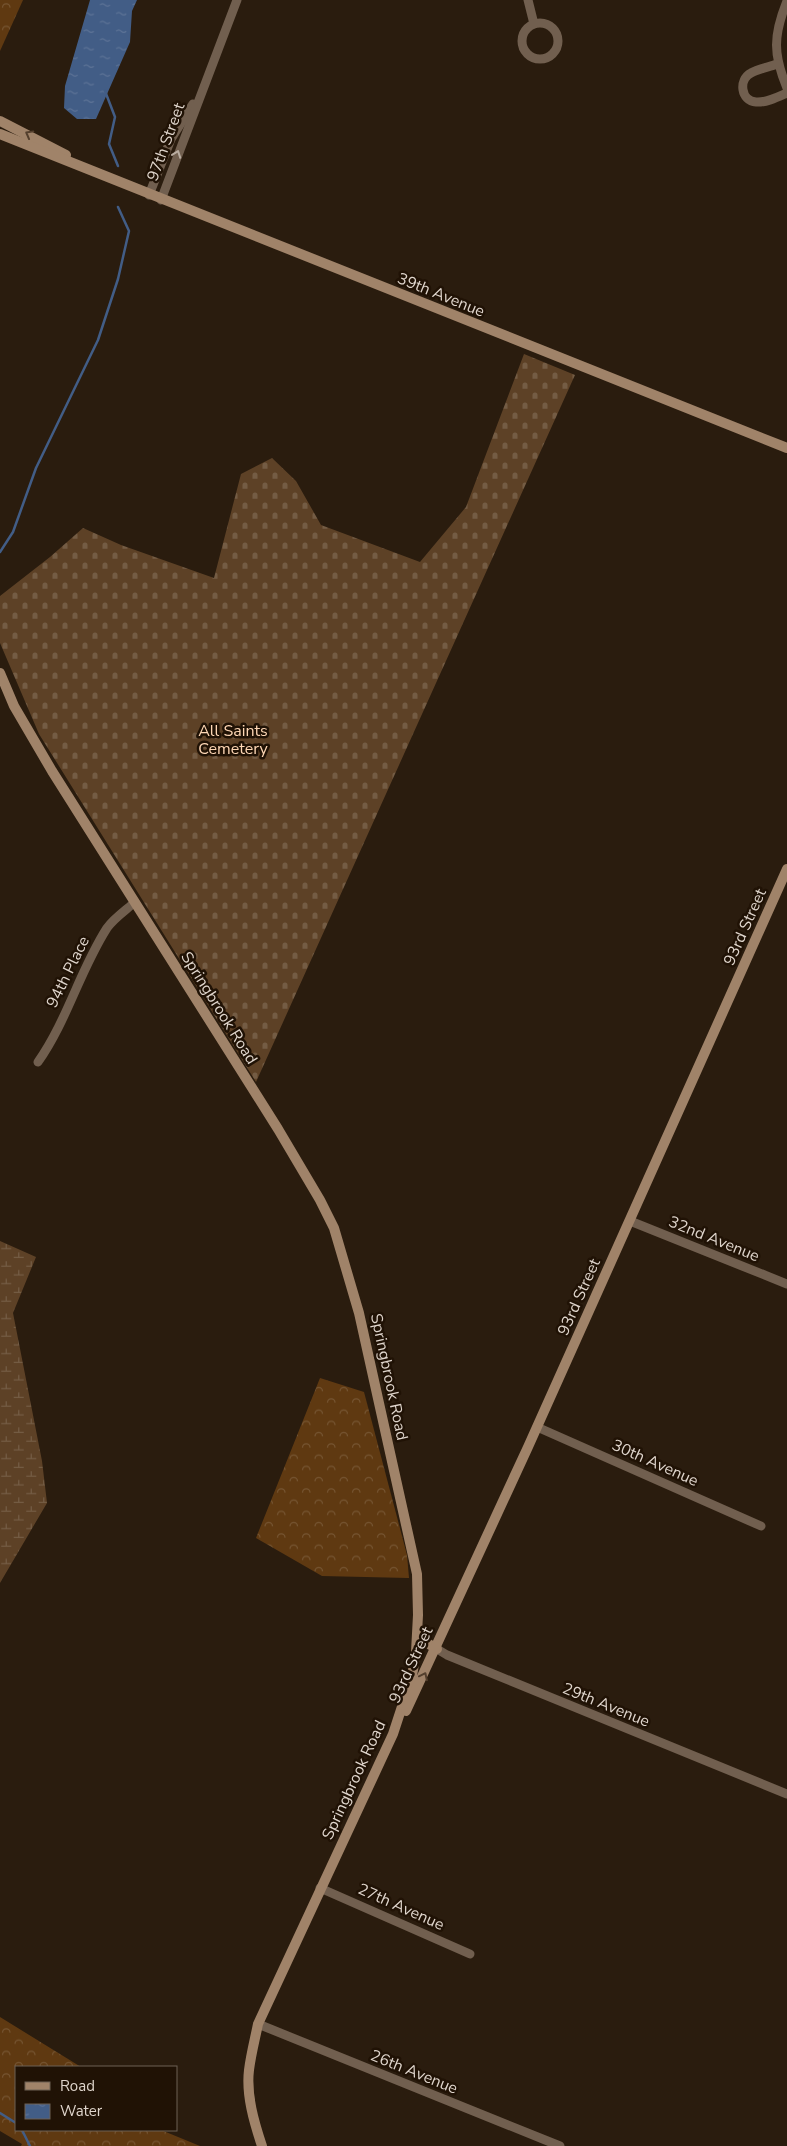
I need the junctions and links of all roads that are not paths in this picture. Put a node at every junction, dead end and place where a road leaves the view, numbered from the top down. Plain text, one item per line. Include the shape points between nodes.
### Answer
1 (237, 0) edge
2 (528, 0) edge
3 (787, 1) edge
4 (534, 24) junction
5 (777, 64) junction
6 (787, 88) edge
7 (787, 93) edge
8 (199, 95) junction
9 (0, 121) edge
10 (0, 134) edge
11 (85, 169) junction
12 (149, 195) junction
13 (160, 200) junction
14 (787, 448) edge
15 (0, 673) edge
16 (787, 870) edge
17 (135, 902) junction
18 (38, 1062) dead end
19 (630, 1221) junction
20 (787, 1284) edge
21 (537, 1427) junction
22 (761, 1526) dead end
23 (417, 1637) junction
24 (437, 1648) junction
25 (393, 1734) junction
26 (787, 1794) edge
27 (320, 1888) junction
28 (470, 1954) dead end
29 (258, 2024) junction
30 (262, 2146) edge
31 (560, 2146) edge

1 - 8 street, 97th Street
2 - 4 street
3 - 5 street via 778,24
4 - 4 street via 524,32 524,50 533,58 545,59 555,52 558,35 551,26
5 - 6 street
5 - 7 street via 749,74 743,82 743,92 747,99 755,102
8 - 12 street, 97th Street via 171,139
13 -> 8 street, 97th Street
11 -> 9 street, 39th Avenue via 71,158
10 - 11 street, 39th Avenue
11 - 12 street, 39th Avenue
12 - 13 street, 39th Avenue
13 - 14 street, 39th Avenue
15 - 17 street, Springbrook Road via 14,706 52,771
16 - 19 street, 93rd Street
17 - 18 street, 94th Place via 108,926 48,1049
17 - 23 street, Springbrook Road via 278,1129 334,1228 359,1313 413,1552 417,1574
19 - 20 street, 32nd Avenue
19 - 21 street, 93rd Street
21 - 22 street, 30th Avenue
21 - 24 street, 93rd Street
23 - 24 street, 29th Avenue
23 - 25 street, Springbrook Road via 412,1676
25 -> 24 street, 93rd Street
24 - 26 street, 29th Avenue via 447,1655
25 - 27 street, Springbrook Road
27 - 28 street, 27th Avenue
27 - 29 street, Springbrook Road
29 - 30 street, Springbrook Road via 248,2084
29 - 31 street, 26th Avenue

